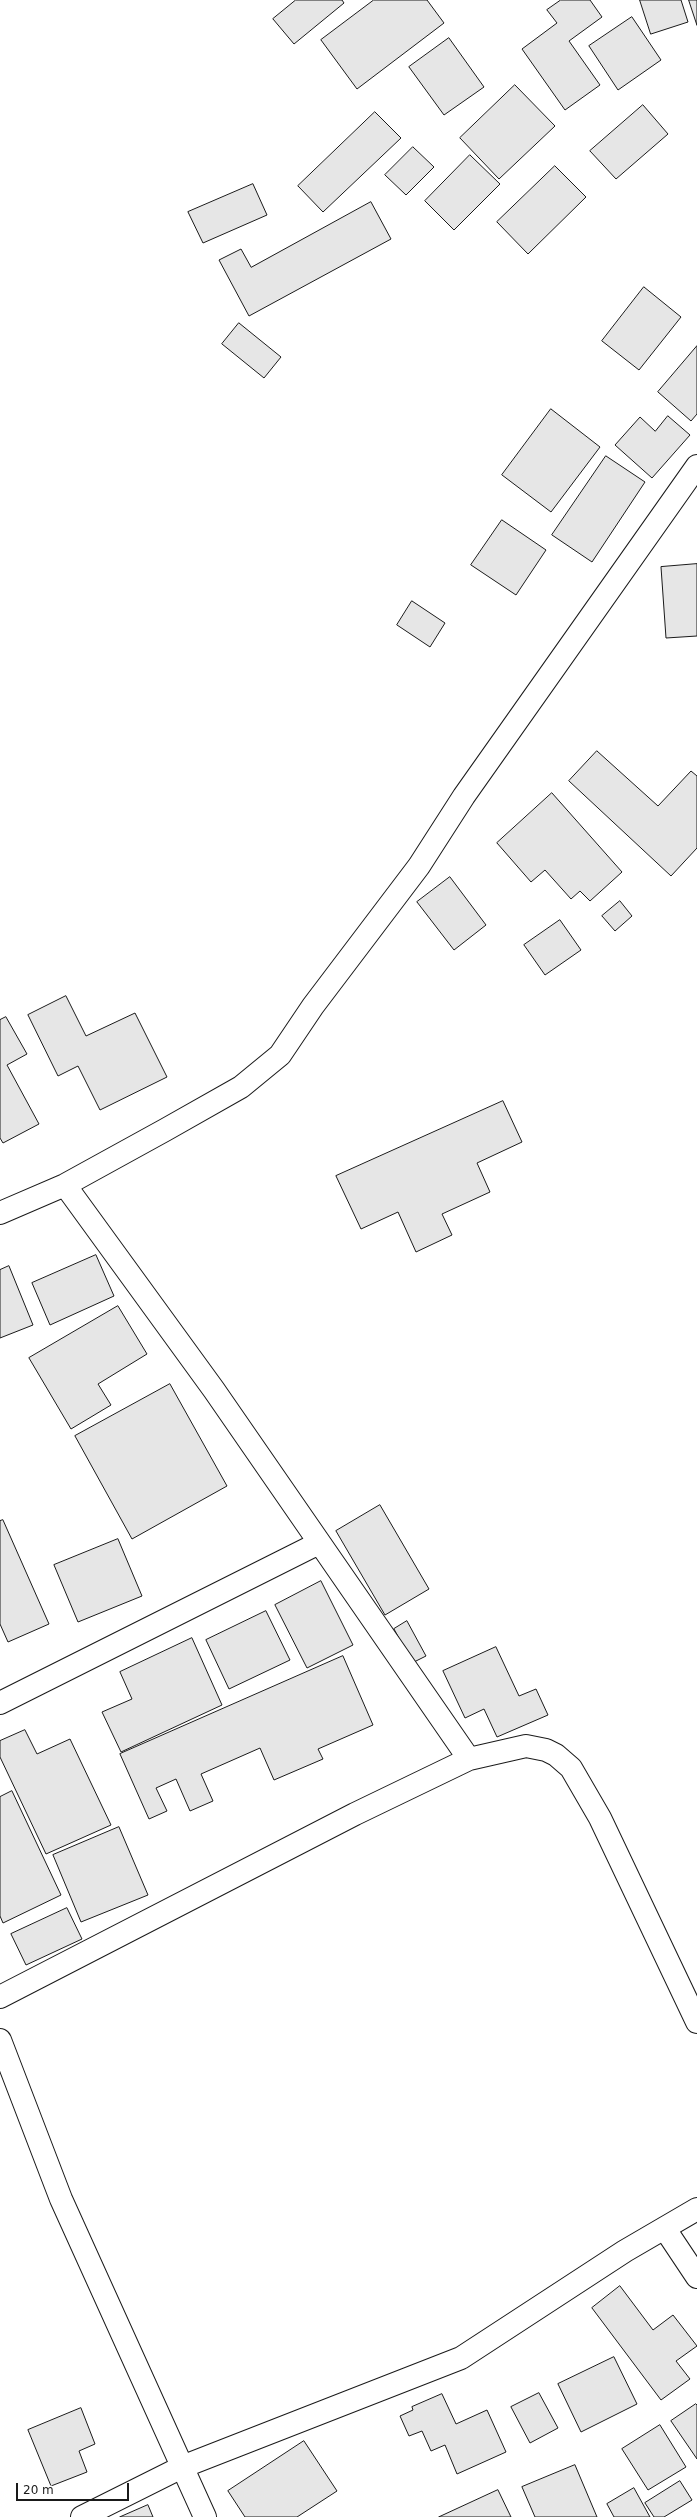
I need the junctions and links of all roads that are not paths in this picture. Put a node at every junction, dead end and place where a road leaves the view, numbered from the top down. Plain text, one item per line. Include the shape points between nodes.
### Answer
1 (697, 466) edge
2 (65, 1184) junction
3 (0, 1213) edge
4 (319, 1543) junction
5 (0, 1703) edge
6 (470, 1759) junction
7 (0, 1997) edge
8 (697, 2022) edge
9 (0, 2040) edge
10 (697, 2209) edge
11 (665, 2230) junction
12 (697, 2277) edge
13 (182, 2467) junction
14 (82, 2517) edge
15 (205, 2517) edge

1 - 2 street via 464,796 419,866 313,1006 280,1055 241,1087
2 - 3 street
2 - 4 street via 214,1390
4 - 5 street
4 - 6 street
6 - 7 street via 348,1817
6 - 8 street via 526,1746 546,1750 571,1768 600,1818
9 - 13 street via 60,2199
10 - 11 street
11 - 12 street
11 - 13 street via 625,2251 461,2358
13 - 14 street
13 - 15 street

